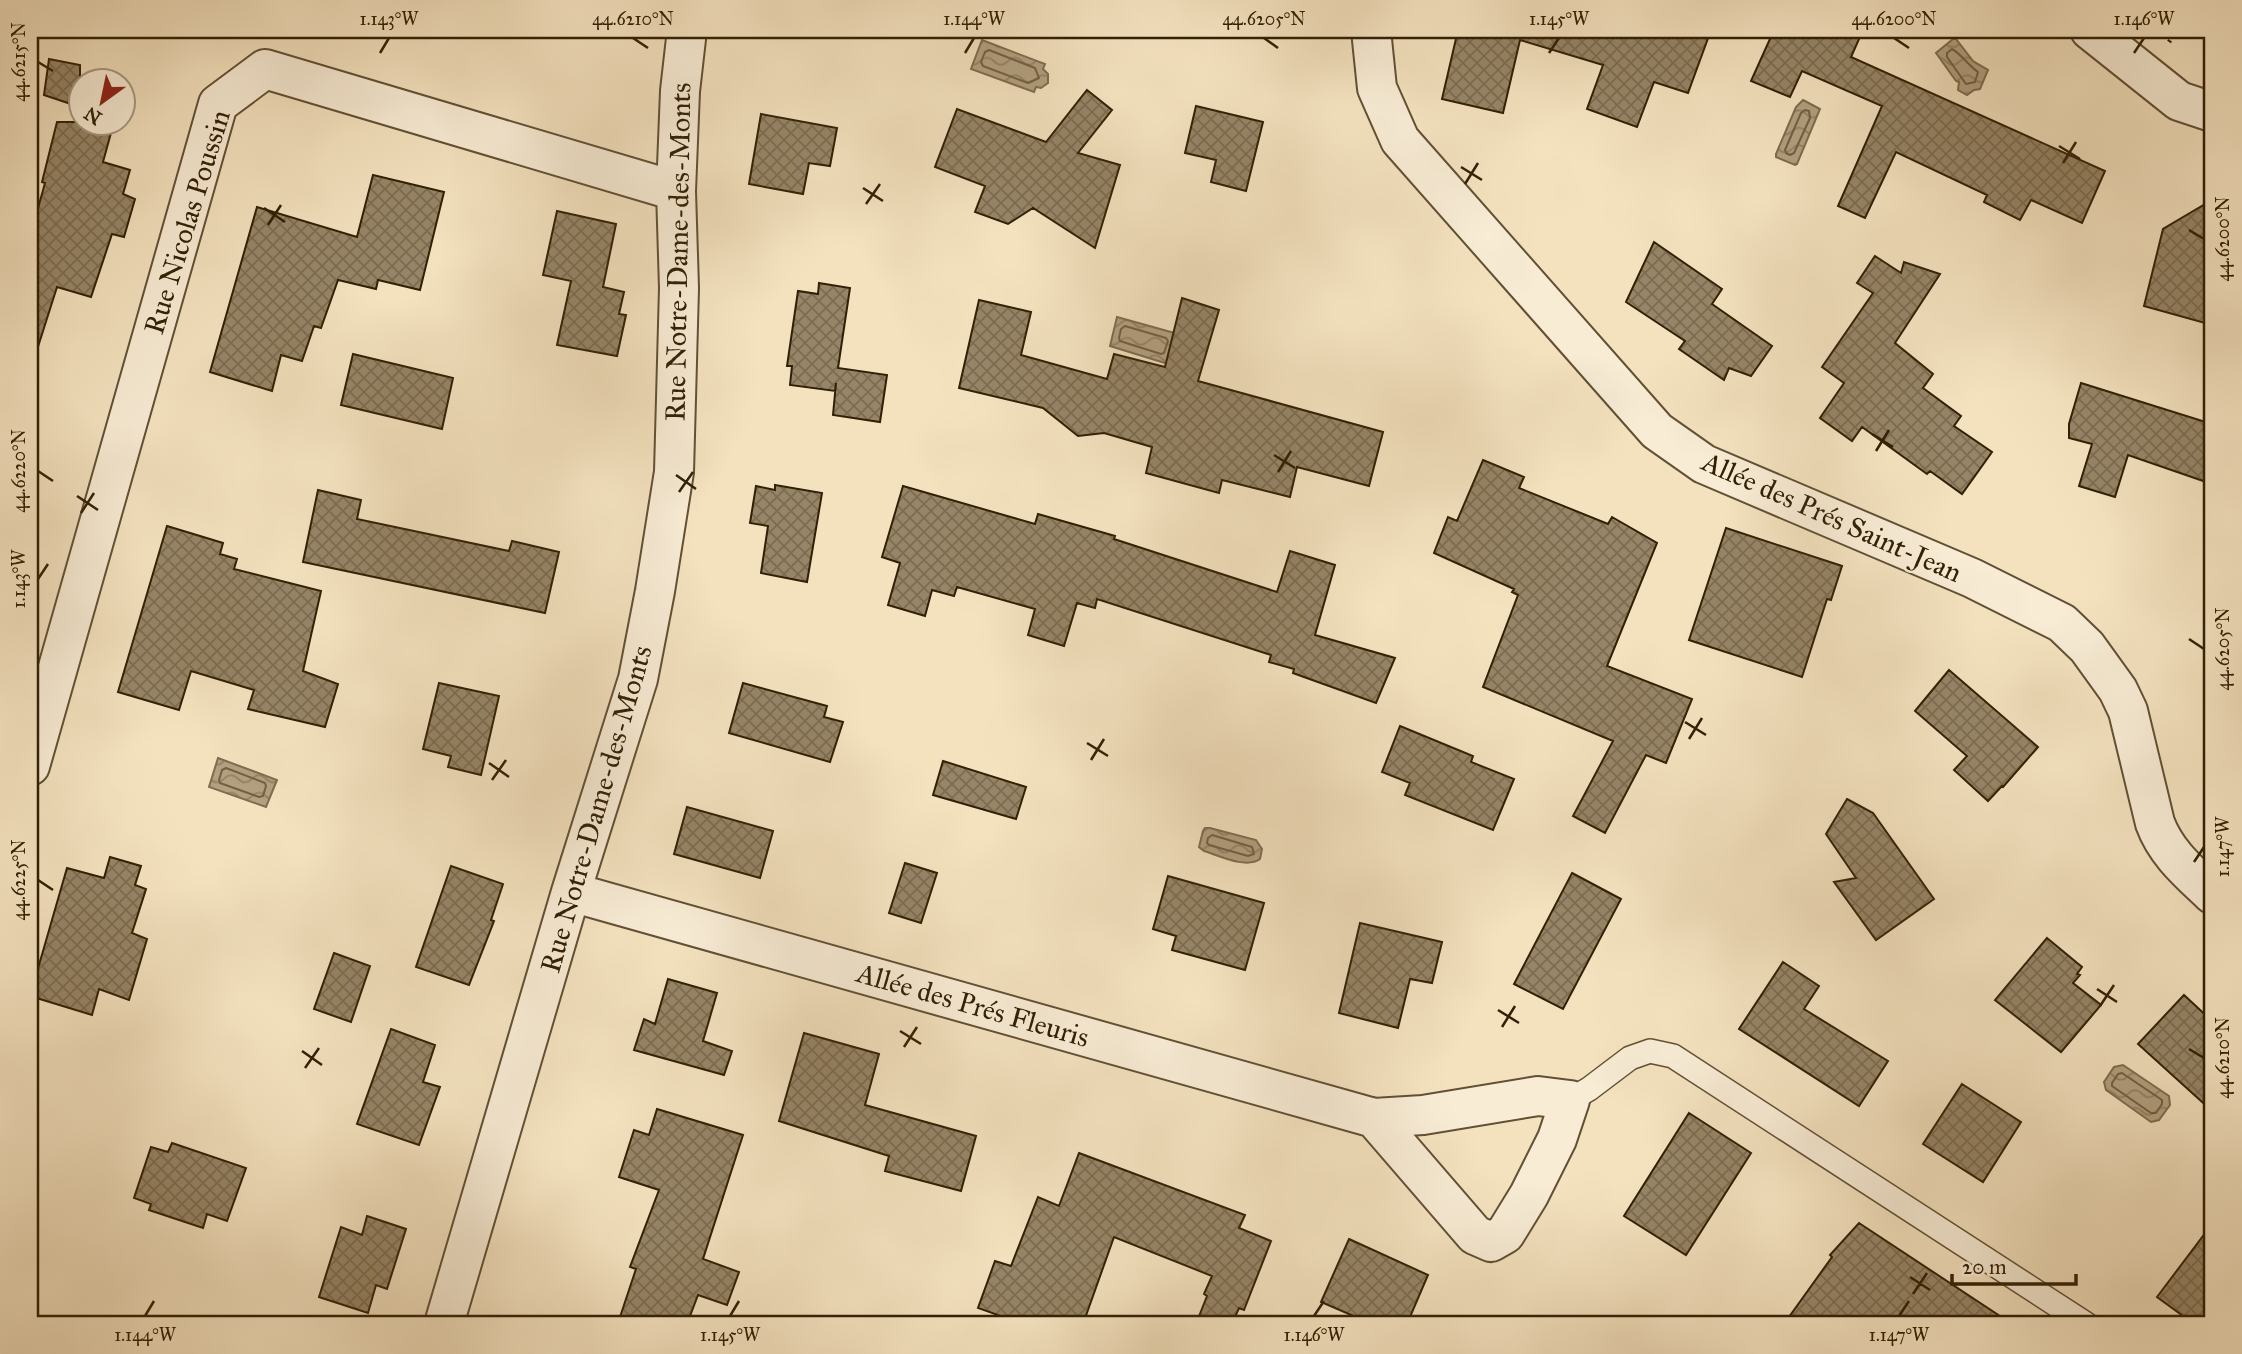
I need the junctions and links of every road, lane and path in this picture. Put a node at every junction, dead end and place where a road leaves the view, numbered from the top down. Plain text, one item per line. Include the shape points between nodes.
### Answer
1 (687, 30) edge
2 (1371, 30) edge
3 (2090, 30) edge
4 (2212, 112) edge
5 (676, 191) junction
6 (30, 766) edge
7 (571, 892) junction
8 (2212, 894) edge
9 (1570, 1100) junction
10 (1374, 1118) junction
11 (444, 1324) edge
12 (2086, 1324) edge

1 - 5 street, Rue Notre-Dame-des-Monts
2 - 8 street, Allée des Prés Saint-Jean via 1377,88 1400,140 1657,431 1704,464 1972,578 2062,623 2087,647 2129,711 2161,840
3 - 4 street via 2179,101
5 - 6 street, Rue Nicolas Poussin via 265,69 218,104
5 - 7 street, Rue Notre-Dame-des-Monts via 680,288 674,472 638,679
7 - 10 street, Allée des Prés Fleuris
7 - 11 street, Rue Notre-Dame-des-Monts
9 - 10 street, Allée des Prés Fleuris via 1538,1096 1423,1115
9 - 10 street via 1530,1195 1505,1234 1491,1242 1475,1235
9 - 12 lane via 1630,1058 1650,1051 1673,1056

